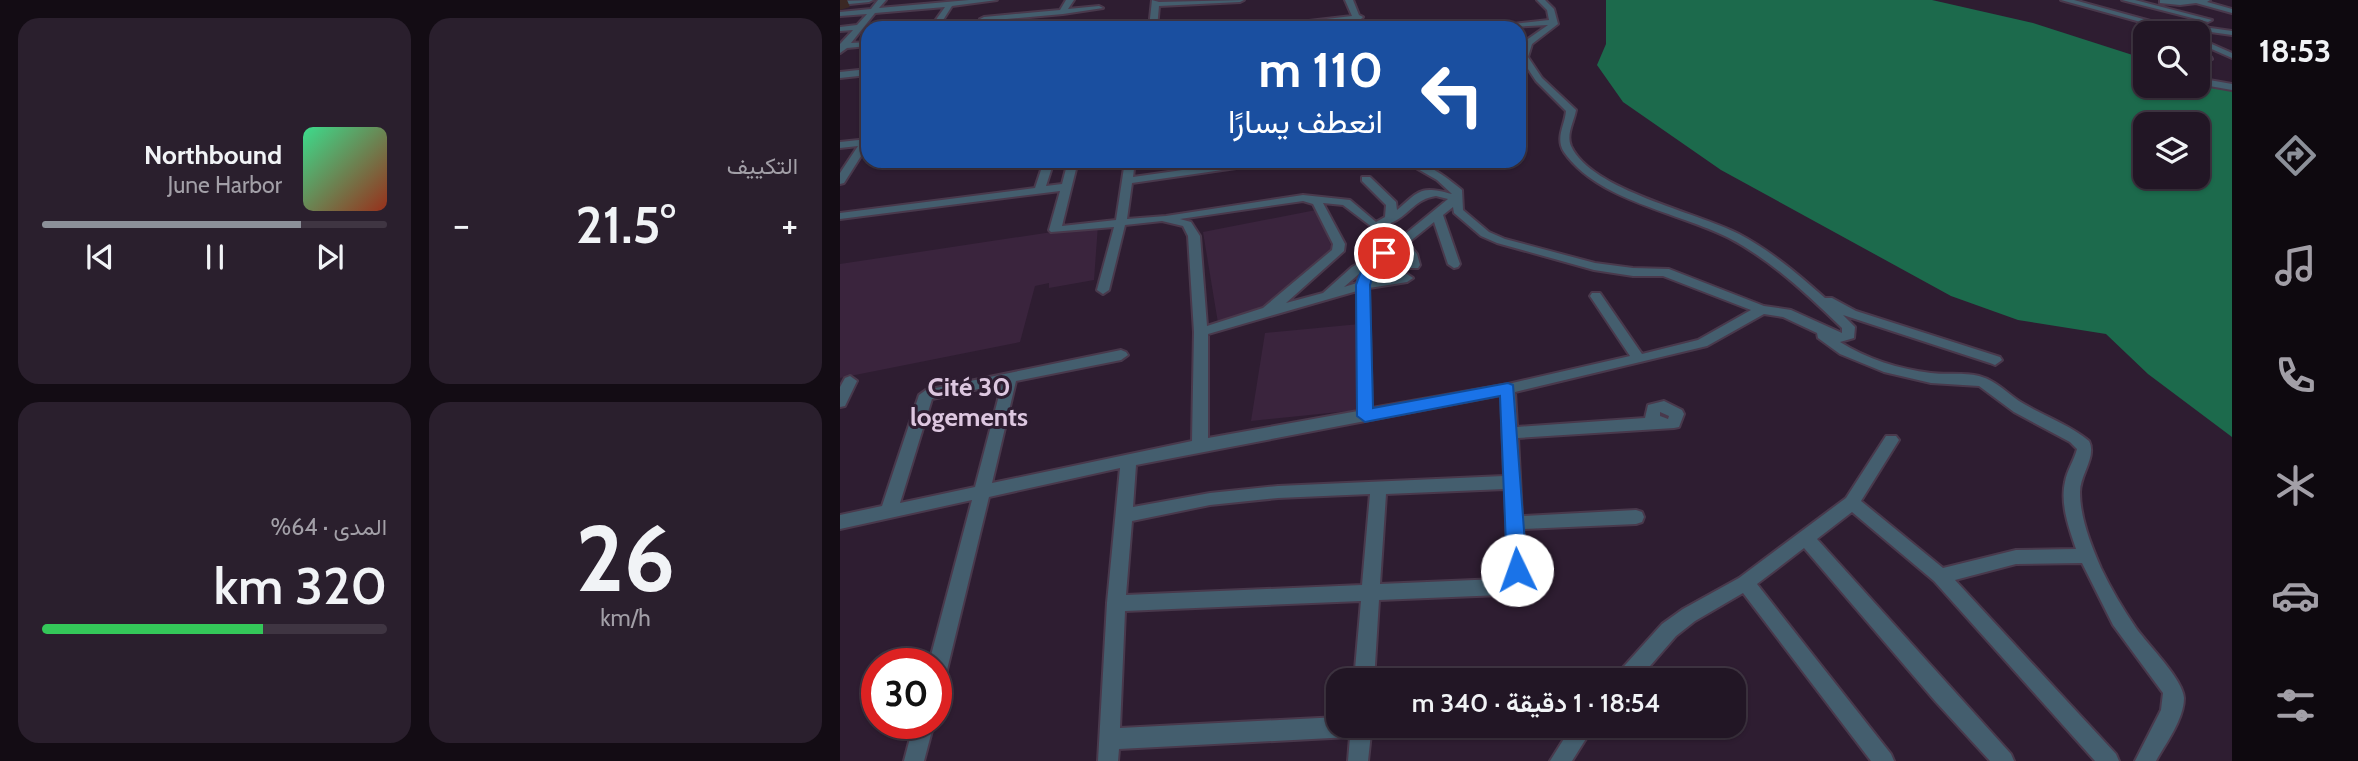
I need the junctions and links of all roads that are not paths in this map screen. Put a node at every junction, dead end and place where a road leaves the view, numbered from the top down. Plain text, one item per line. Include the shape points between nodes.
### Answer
1 (869, 0) edge
2 (882, 0) edge
3 (993, 0) edge
4 (1070, 0) edge
5 (1240, 0) edge
6 (1349, 0) edge
7 (1541, 0) edge
8 (2066, 0) edge
9 (2126, 0) edge
10 (2161, 0) edge
11 (1221, 1) edge
12 (2203, 1) edge
13 (1156, 2) edge
14 (840, 3) edge
15 (923, 3) edge
16 (950, 4) junction
17 (1098, 9) dead end
18 (873, 11) junction
19 (2232, 11) edge
20 (1063, 12) junction
21 (840, 15) edge
22 (1359, 17) junction
23 (984, 19) joint
24 (2208, 20) dead end
25 (865, 21) edge
26 (939, 21) edge
27 (1154, 21) edge
28 (1325, 21) edge
29 (1360, 21) edge
30 (2143, 21) edge
31 (1554, 22) junction
32 (1526, 25) edge
33 (860, 27) joint
34 (840, 29) edge
35 (2210, 30) edge
36 (2232, 33) edge
37 (861, 45) edge
38 (2210, 46) edge
39 (842, 48) edge
40 (1526, 50) edge
41 (2232, 56) edge
42 (1526, 61) edge
43 (861, 73) edge
44 (840, 75) edge
45 (2210, 83) edge
46 (2232, 87) edge
47 (861, 143) edge
48 (840, 145) edge
49 (861, 151) edge
50 (1047, 168) edge
51 (1071, 168) edge
52 (1129, 168) edge
53 (1174, 168) edge
54 (1218, 168) edge
55 (1422, 168) edge
56 (1177, 174) junction
57 (1366, 179) dead end
58 (840, 181) edge
59 (1127, 181) junction
60 (1066, 187) junction
61 (1040, 190) junction
62 (1456, 195) junction
63 (1311, 199) junction
64 (1437, 214) junction
65 (840, 216) edge
66 (1162, 218) junction
67 (1121, 221) junction
68 (1380, 224) junction
69 (1401, 243) junction
70 (1371, 261) junction
71 (1454, 264) dead end
72 (1414, 265) dead end
73 (1406, 278) dead end
74 (1363, 285) junction
75 (1103, 290) dead end
76 (1811, 292) junction
77 (1327, 296) junction
78 (1596, 296) dead end
79 (1762, 310) junction
80 (1268, 311) junction
81 (1816, 328) junction
82 (1201, 332) junction
83 (1121, 355) dead end
84 (1639, 359) junction
85 (1995, 359) dead end
86 (1010, 379) junction
87 (850, 380) dead end
88 (1508, 389) junction
89 (840, 402) edge
90 (1365, 416) junction
91 (1657, 423) dead end
92 (1510, 433) junction
93 (1891, 440) dead end
94 (1200, 445) junction
95 (1129, 460) junction
96 (1512, 482) junction
97 (1378, 488) junction
98 (983, 491) junction
99 (1852, 503) junction
100 (889, 511) junction
101 (1126, 514) junction
102 (1636, 517) dead end
103 (840, 522) edge
104 (1514, 523) junction
105 (1805, 537) junction
106 (2087, 556) junction
107 (1940, 576) junction
108 (1745, 583) junction
109 (1370, 594) junction
110 (1116, 603) junction
111 (943, 648) edge
112 (1365, 668) edge
113 (1635, 668) edge
114 (1326, 728) edge
115 (1361, 738) edge
116 (1576, 738) edge
117 (920, 739) edge
118 (1110, 740) junction
119 (914, 761) edge
120 (1108, 761) edge
121 (1358, 761) edge
122 (1560, 761) edge
123 (1884, 761) edge
124 (2004, 761) edge
125 (2109, 761) edge
126 (2145, 761) edge

1 - 14 street
2 - 18 street
3 - 16 street
3 - 23 street
4 - 20 street
5 - 11 street
6 - 22 street
7 - 31 street
8 - 30 street
9 - 24 street
10 - 12 street
11 - 13 street
12 - 19 street
13 - 27 street
15 - 16 street
15 - 18 street
16 - 26 street
17 - 20 street
18 - 21 street
18 - 25 street
20 - 23 street
22 - 28 street
22 - 29 street
31 - 32 street
31 - 40 street via 1528,43
33 - 34 street
33 - 39 street
35 - 36 street
37 - 39 street
38 - 41 street
42 - 76 street via 1534,75 1571,110 1563,133 1574,158 1608,183 1744,242
43 - 44 street
45 - 46 street
47 - 48 street
49 - 58 street
50 - 61 street
51 - 60 street
52 - 59 street
53 - 56 street
54 - 56 street
55 - 62 street via 1441,178
56 - 59 street
57 - 68 street via 1392,204
59 - 67 street
60 - 61 street
60 - 67 street via 1055,230
61 - 65 street
62 - 64 street
62 - 68 street via 1419,195
62 - 79 street via 1458,211 1501,241 1594,266 1665,272
63 - 66 street
63 - 68 street via 1346,202
63 - 80 street via 1321,206 1338,251
64 - 69 street
64 - 71 street
66 - 67 street
66 - 82 street via 1187,224 1194,236
67 - 75 street
68 - 70 street
69 - 70 street
69 - 72 street
70 - 74 street
70 - 77 street
73 - 74 street
74 - 77 street
74 - 90 street
76 - 81 street via 1847,327 1849,335 1836,337
76 - 85 street via 1852,314
77 - 80 street
78 - 84 street
79 - 81 street via 1786,313
79 - 84 street via 1702,343
80 - 82 street
81 - 106 street via 1830,343 1852,355 1916,375 1991,385 2026,414 2076,438 2085,451 2072,490
82 - 94 street
83 - 86 street
84 - 88 street
86 - 98 street
86 - 100 street via 926,395
87 - 89 street
88 - 90 street
88 - 92 street
90 - 94 street
91 - 92 street
92 - 96 street
93 - 99 street
94 - 95 street
95 - 98 street
95 - 101 street
96 - 97 street
96 - 104 street
97 - 101 street via 1210,499
97 - 109 street
98 - 100 street
98 - 111 street
99 - 105 street
99 - 107 street
100 - 103 street
101 - 110 street
102 - 104 street
104 - 109 street via 1517,570 1501,587
105 - 108 street
105 - 124 street
106 - 107 street via 2016,557
106 - 126 street via 2118,618 2174,698
107 - 125 street
108 - 113 street via 1669,630
108 - 123 street
109 - 110 street
109 - 112 street
110 - 118 street
114 - 118 street
115 - 121 street
116 - 122 street
117 - 119 street
118 - 120 street

